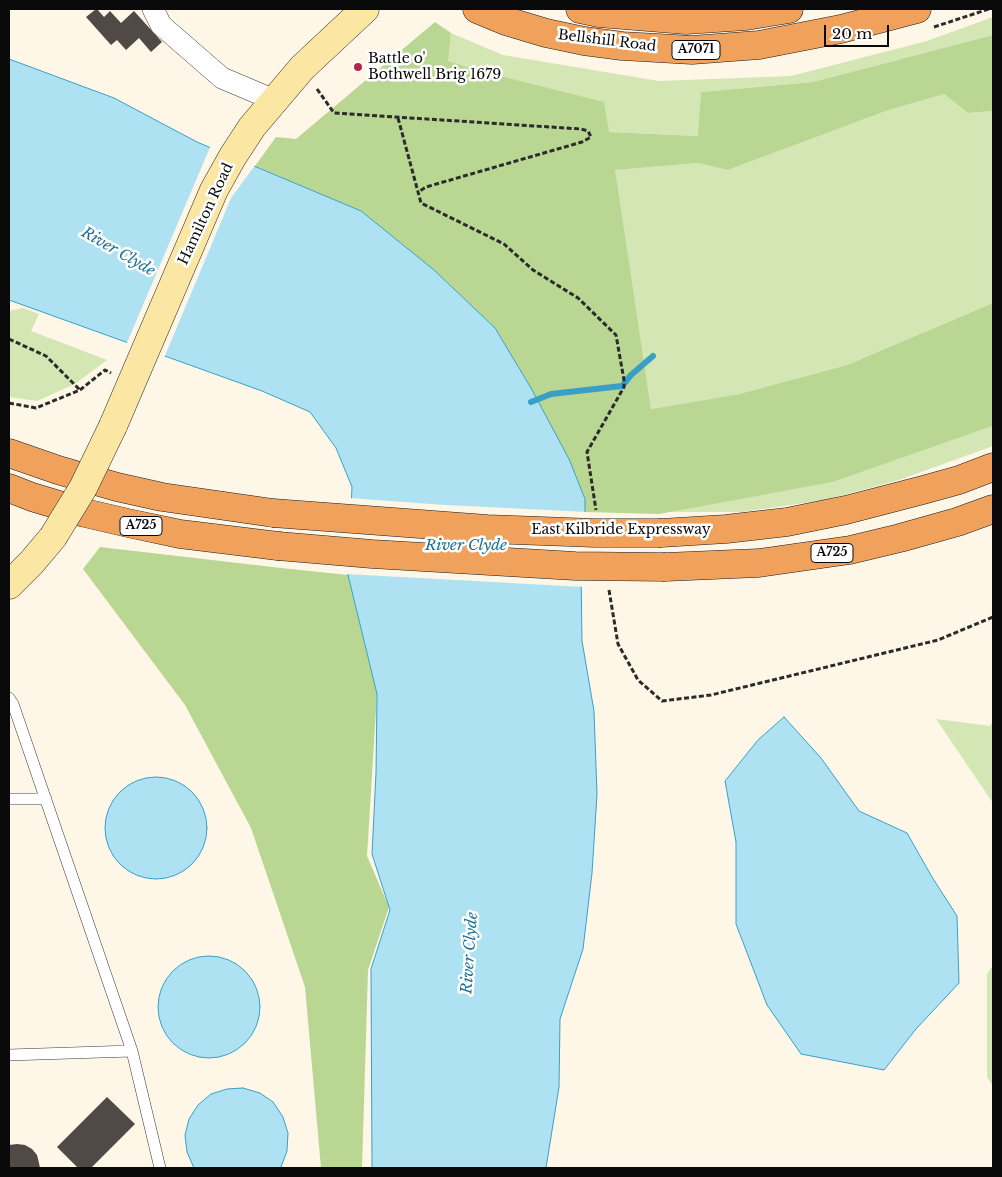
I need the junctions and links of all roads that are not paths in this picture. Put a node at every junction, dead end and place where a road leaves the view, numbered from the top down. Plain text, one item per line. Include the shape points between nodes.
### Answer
1 (153, 9) edge
2 (365, 9) edge
3 (477, 9) edge
4 (580, 9) edge
5 (789, 9) edge
6 (917, 9) edge
7 (274, 100) junction
8 (9, 453) edge
9 (993, 466) edge
10 (9, 488) edge
11 (993, 509) edge
12 (9, 585) edge
13 (9, 698) edge
14 (9, 798) edge
15 (46, 799) junction
16 (132, 1051) junction
17 (9, 1055) edge
18 (160, 1168) edge

1 - 7 street via 161,25 222,78
2 - 7 main road, Hamilton Road via 302,68
3 - 6 highway, Bellshill Road / A7071 via 514,24 584,41 692,50 759,45
4 - 5 highway, Bellshill Road via 686,20
7 - 12 main road, Hamilton Road, bridge via 252,127 214,190 123,374 113,426 83,488 53,536
8 - 9 highway, East Kilbride Expressway / A725, bridge via 117,487 273,513 486,529 595,533 726,530 787,522 923,490
10 - 11 highway, A725, bridge via 85,513 180,534 372,554 565,566 665,567 759,563 850,550 957,522
13 - 15 lane
14 - 15 lane
15 - 16 lane
16 - 17 lane
16 - 18 lane

